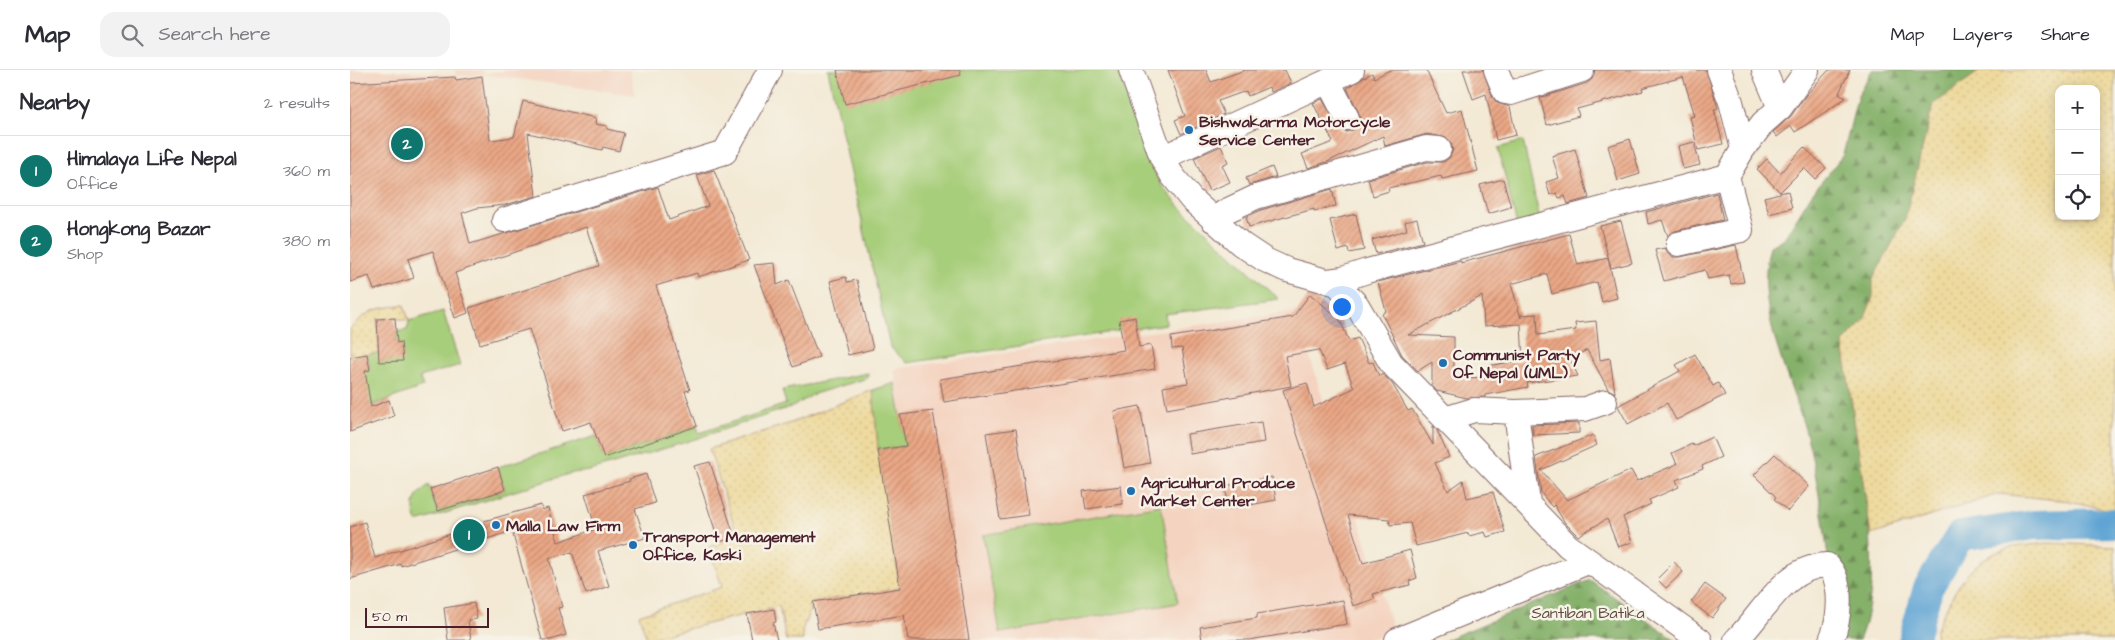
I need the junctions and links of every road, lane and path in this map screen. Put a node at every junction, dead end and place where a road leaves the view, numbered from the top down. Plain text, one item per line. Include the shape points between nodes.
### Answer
1 (770, 70) edge
2 (1130, 70) edge
3 (1352, 70) edge
4 (1496, 70) edge
5 (1582, 70) edge
6 (1719, 70) edge
7 (1764, 70) edge
8 (1807, 70) edge
9 (1328, 80) junction
10 (1780, 108) junction
11 (1347, 118) dead end
12 (1439, 149) dead end
13 (1743, 149) junction
14 (1162, 158) junction
15 (1727, 176) junction
16 (504, 220) dead end
17 (1213, 220) junction
18 (1678, 244) dead end
19 (1328, 280) junction
20 (1605, 402) dead end
21 (1516, 412) junction
22 (1445, 419) junction
23 (1528, 503) junction
24 (1588, 562) junction
25 (1397, 640) edge
26 (1700, 640) edge
27 (1736, 640) edge
28 (1832, 640) edge

1 - 16 street via 725,152
2 - 14 street
3 - 9 street
4 - 5 street via 1505,92 1511,93
6 - 13 street
7 - 10 street
8 - 10 street
9 - 11 street
9 - 14 street
10 - 13 street via 1763,123
12 - 17 street via 1426,148 1256,197
13 - 15 street
14 - 17 street via 1172,175
15 - 18 street via 1741,230
15 - 19 street via 1343,279
17 - 19 street via 1265,260 1287,270
19 - 22 street via 1337,284 1358,306 1391,362
20 - 21 street via 1584,409
21 - 22 street via 1474,410
21 - 23 street
22 - 23 street
23 - 24 street via 1568,546
24 - 25 street
24 - 26 street
27 - 28 street via 1788,579 1803,570 1827,565 1834,571 1838,584 1839,602

